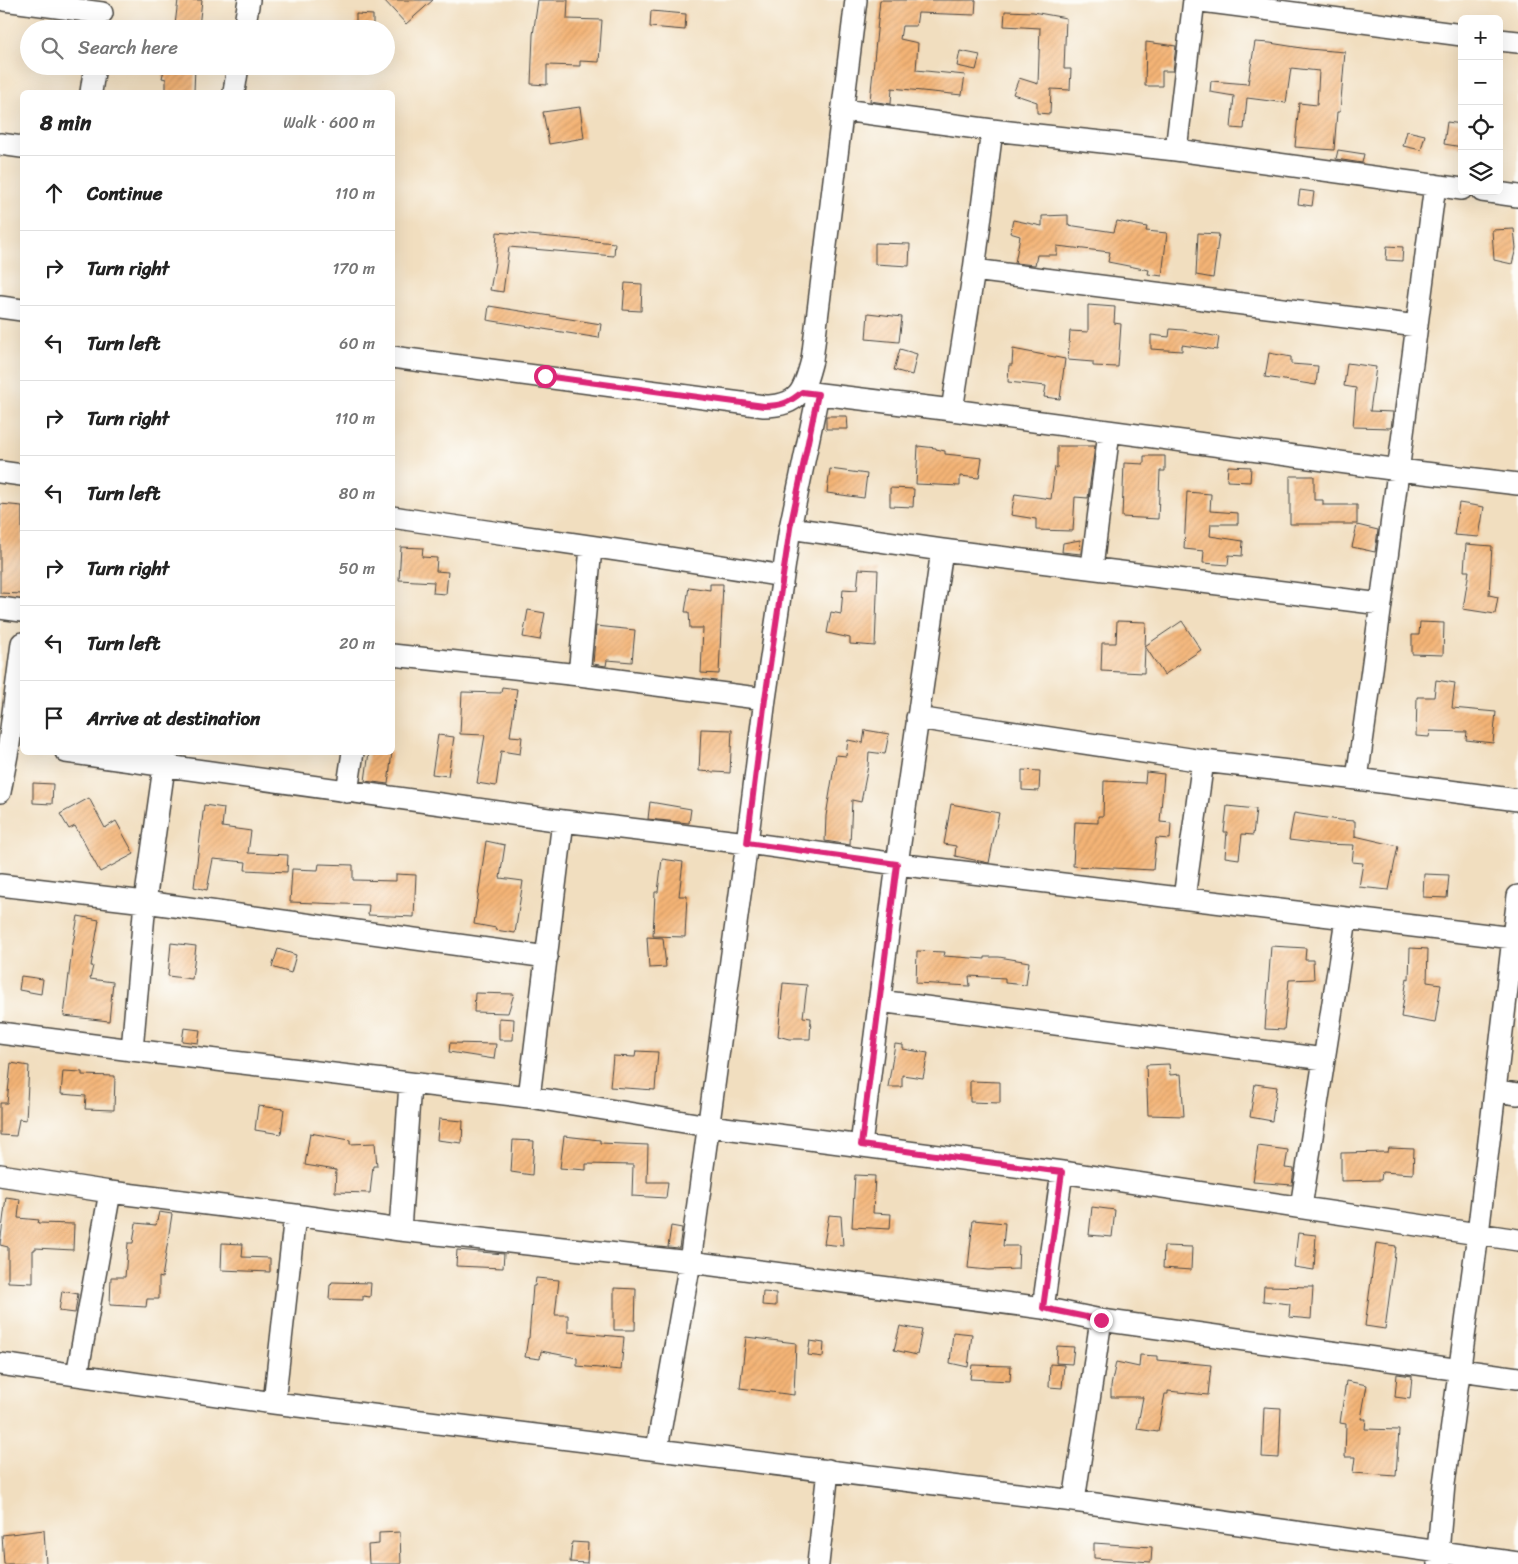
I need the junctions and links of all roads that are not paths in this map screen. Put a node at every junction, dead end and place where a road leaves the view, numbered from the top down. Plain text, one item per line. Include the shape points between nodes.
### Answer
1 (4, 0) edge
2 (249, 0) edge
3 (856, 0) edge
4 (1194, 0) edge
5 (1301, 7) edge
6 (102, 14) edge
7 (246, 20) edge
8 (1458, 34) edge
9 (1503, 40) edge
10 (1518, 42) edge
11 (94, 75) edge
12 (237, 75) edge
13 (91, 90) edge
14 (234, 90) edge
15 (843, 110) junction
16 (992, 130) junction
17 (0, 144) edge
18 (20, 146) edge
19 (1176, 150) junction
20 (1434, 185) junction
21 (1458, 188) edge
22 (1503, 194) edge
23 (1518, 196) edge
24 (974, 270) junction
25 (0, 307) edge
26 (20, 310) edge
27 (1416, 326) junction
28 (395, 357) edge
29 (810, 393) junction
30 (952, 410) junction
31 (1109, 432) junction
32 (1399, 470) junction
33 (0, 472) edge
34 (20, 475) edge
35 (1518, 484) edge
36 (395, 517) edge
37 (790, 528) junction
38 (591, 548) junction
39 (942, 550) junction
40 (1092, 567) junction
41 (782, 576) junction
42 (1381, 604) junction
43 (0, 608) edge
44 (20, 611) edge
45 (395, 654) edge
46 (20, 660) edge
47 (579, 674) junction
48 (765, 699) junction
49 (917, 718) junction
50 (10, 745) edge
51 (108, 755) edge
52 (353, 755) edge
53 (165, 759) edge
54 (1203, 761) junction
55 (1357, 779) junction
56 (0, 792) edge
57 (347, 792) junction
58 (1518, 800) edge
59 (563, 821) junction
60 (747, 843) junction
61 (897, 864) junction
62 (0, 885) edge
63 (1518, 896) edge
64 (1184, 898) junction
65 (145, 902) junction
66 (1346, 919) junction
67 (1513, 938) junction
68 (546, 957) junction
69 (879, 1002) junction
70 (0, 1033) edge
71 (132, 1050) junction
72 (1324, 1059) junction
73 (410, 1084) junction
74 (1496, 1091) junction
75 (1518, 1094) edge
76 (529, 1097) junction
77 (709, 1126) junction
78 (861, 1145) junction
79 (1062, 1172) junction
80 (0, 1175) edge
81 (110, 1192) junction
82 (1301, 1207) junction
83 (296, 1215) junction
84 (400, 1230) junction
85 (1478, 1234) junction
86 (1518, 1240) edge
87 (690, 1262) junction
88 (1043, 1308) junction
89 (1101, 1320) junction
90 (0, 1364) edge
91 (1460, 1370) junction
92 (77, 1375) junction
93 (1518, 1378) edge
94 (274, 1403) junction
95 (657, 1449) junction
96 (828, 1470) junction
97 (1074, 1501) junction
98 (1438, 1558) edge
99 (1518, 1563) edge
100 (818, 1564) edge

1 - 6 street
2 - 7 street
3 - 15 street
4 - 5 street
4 - 19 street
5 - 8 street
9 - 10 street
11 - 13 street
12 - 14 street
15 - 16 street
15 - 29 street
16 - 19 street
16 - 24 street
17 - 18 street
19 - 20 street
20 - 21 street
20 - 27 street
22 - 23 street
24 - 27 street
24 - 30 street
25 - 26 street
27 - 32 street
28 - 29 street via 764,406 778,406
29 - 30 street
29 - 37 street
30 - 31 street
31 - 32 street
31 - 40 street
32 - 35 street
32 - 42 street
33 - 34 street
36 - 38 street
37 - 39 street
37 - 41 street
38 - 41 street via 665,556
38 - 47 street
39 - 40 street
39 - 49 street
40 - 42 street
41 - 48 street
42 - 55 street
43 - 44 street
45 - 47 street
46 - 50 street
47 - 48 street
48 - 60 street
49 - 54 street
49 - 61 street
50 - 56 street
51 - 53 street
52 - 57 street
53 - 57 street
53 - 65 street
54 - 55 street
54 - 64 street
55 - 58 street
57 - 59 street
59 - 60 street
59 - 68 street
60 - 61 street
60 - 77 street
61 - 64 street
61 - 69 street
62 - 65 street
63 - 67 street
64 - 66 street
65 - 68 street
65 - 71 street
66 - 67 street
66 - 72 street
67 - 74 street
68 - 76 street
69 - 72 street
69 - 78 street
70 - 71 street
71 - 73 street
72 - 82 street
73 - 76 street
73 - 84 street
74 - 75 street
74 - 85 street
76 - 77 street
77 - 78 street
77 - 87 street
78 - 79 street
79 - 82 street
79 - 88 street
80 - 81 street
81 - 83 street
81 - 92 street
82 - 85 street
83 - 84 street
83 - 94 street
84 - 87 street
85 - 86 street
85 - 91 street
87 - 88 street
87 - 95 street
88 - 89 street
89 - 91 street
89 - 97 street
90 - 92 street
91 - 93 street
91 - 98 street via 1444,1484
92 - 94 street
94 - 95 street
95 - 96 street
96 - 97 street
96 - 100 street
97 - 98 street
98 - 99 street

